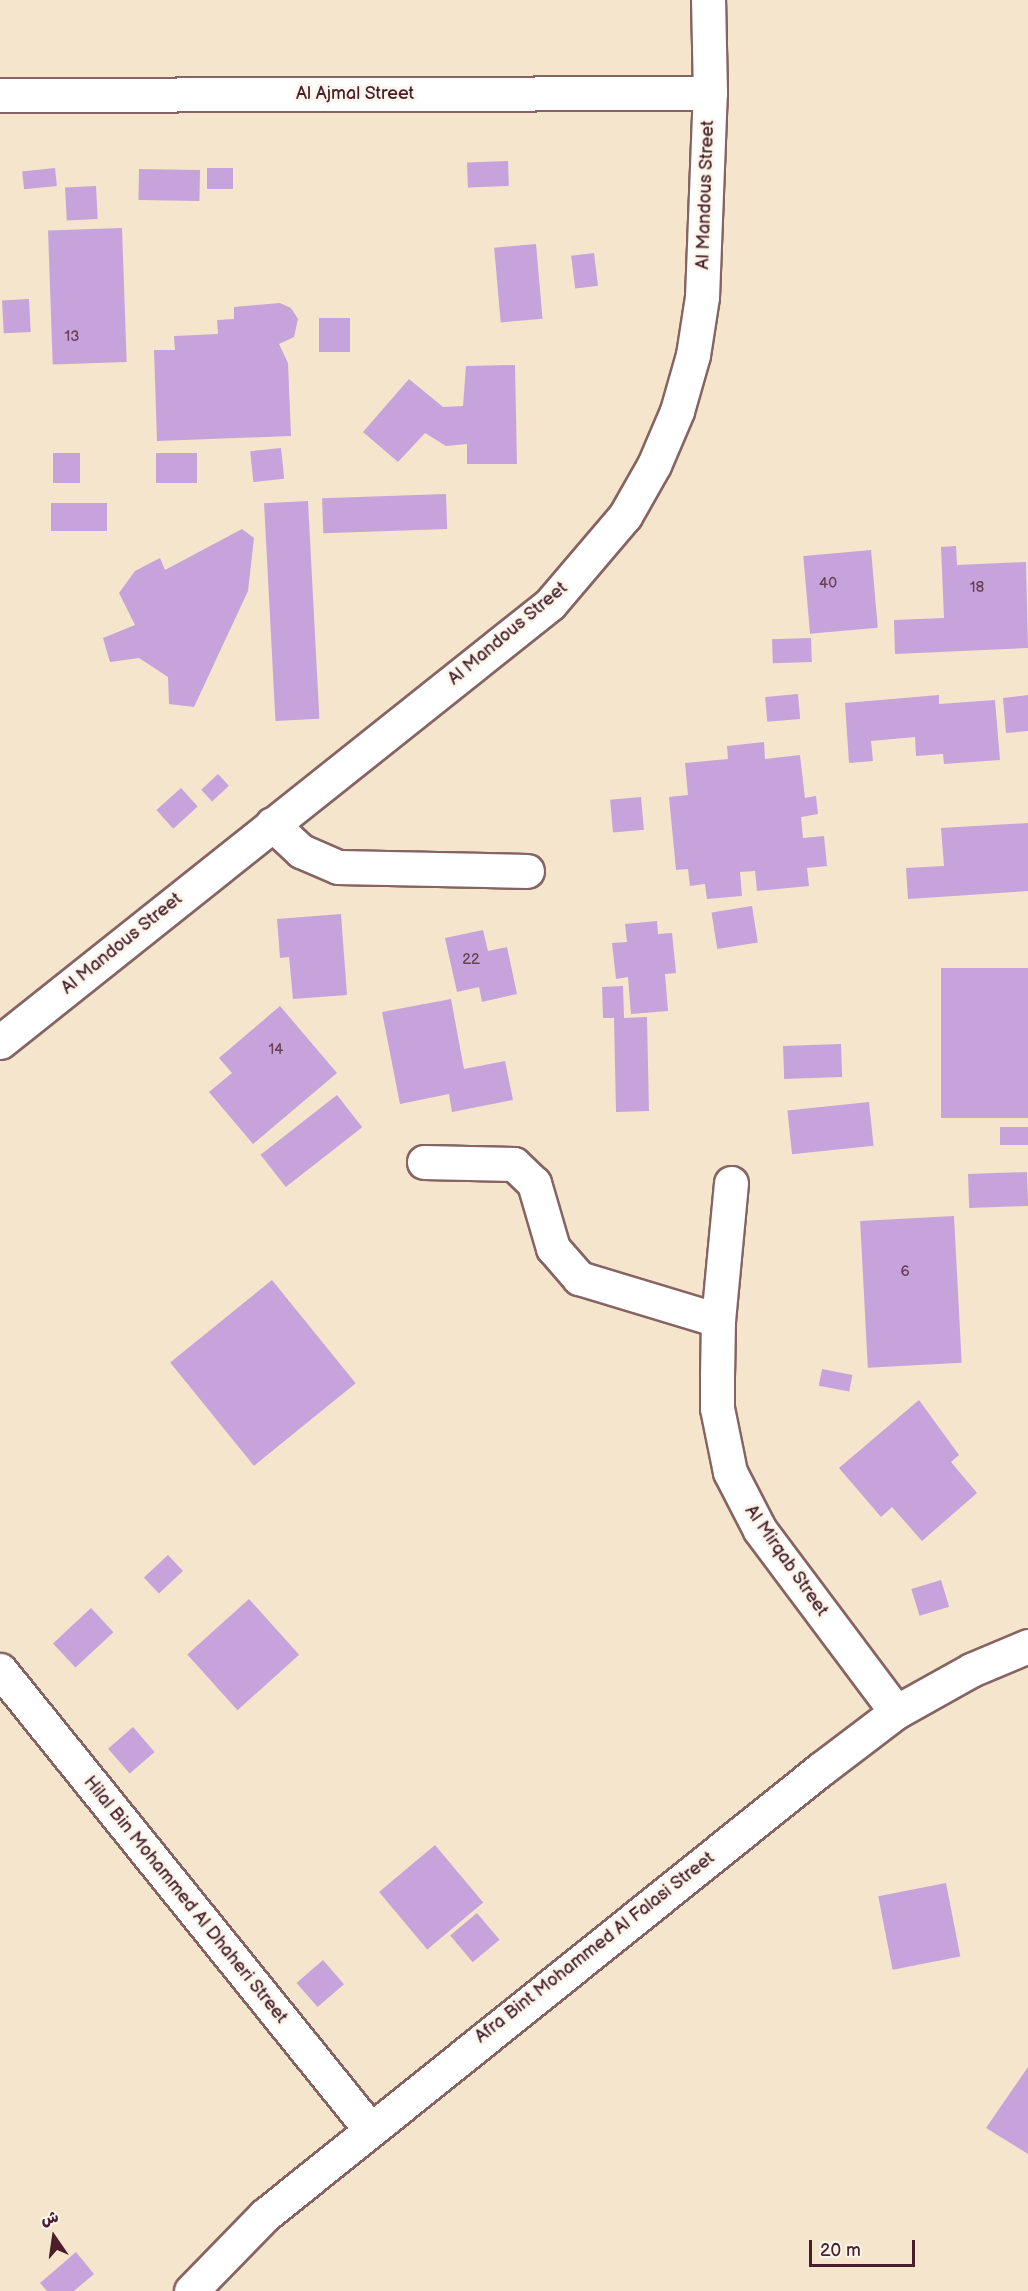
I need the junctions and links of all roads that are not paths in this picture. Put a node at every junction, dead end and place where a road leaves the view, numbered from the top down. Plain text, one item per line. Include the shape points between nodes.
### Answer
1 (708, 0) edge
2 (710, 93) junction
3 (0, 95) edge
4 (273, 824) junction
5 (527, 871) dead end
6 (0, 1042) edge
7 (424, 1162) dead end
8 (731, 1183) dead end
9 (718, 1320) junction
10 (1028, 1646) edge
11 (0, 1670) edge
12 (896, 1712) junction
13 (370, 2129) junction
14 (191, 2291) edge

1 - 2 street, Al Mandous Street
2 - 3 street, Al Ajmal Street
2 - 4 street, Al Mandous Street via 702,297 693,355 677,411 654,465 625,516 589,563 550,604
4 - 5 street via 301,851 338,867
4 - 6 street, Al Mandous Street
7 - 9 street via 514,1164 534,1183 553,1248 579,1278
8 - 9 street, Al Mirqab Street
9 - 12 street, Al Mirqab Street via 718,1419 730,1472 744,1502
10 - 12 street, Afra Bint Mohammed Al Falasi Street via 971,1670
11 - 13 street, Hilal Bin Mohammed Al Dhaheri Street
12 - 13 street, Afra Bint Mohammed Al Falasi Street
13 - 14 street, Afra Bint Mohammed Al Falasi Street via 265,2215

